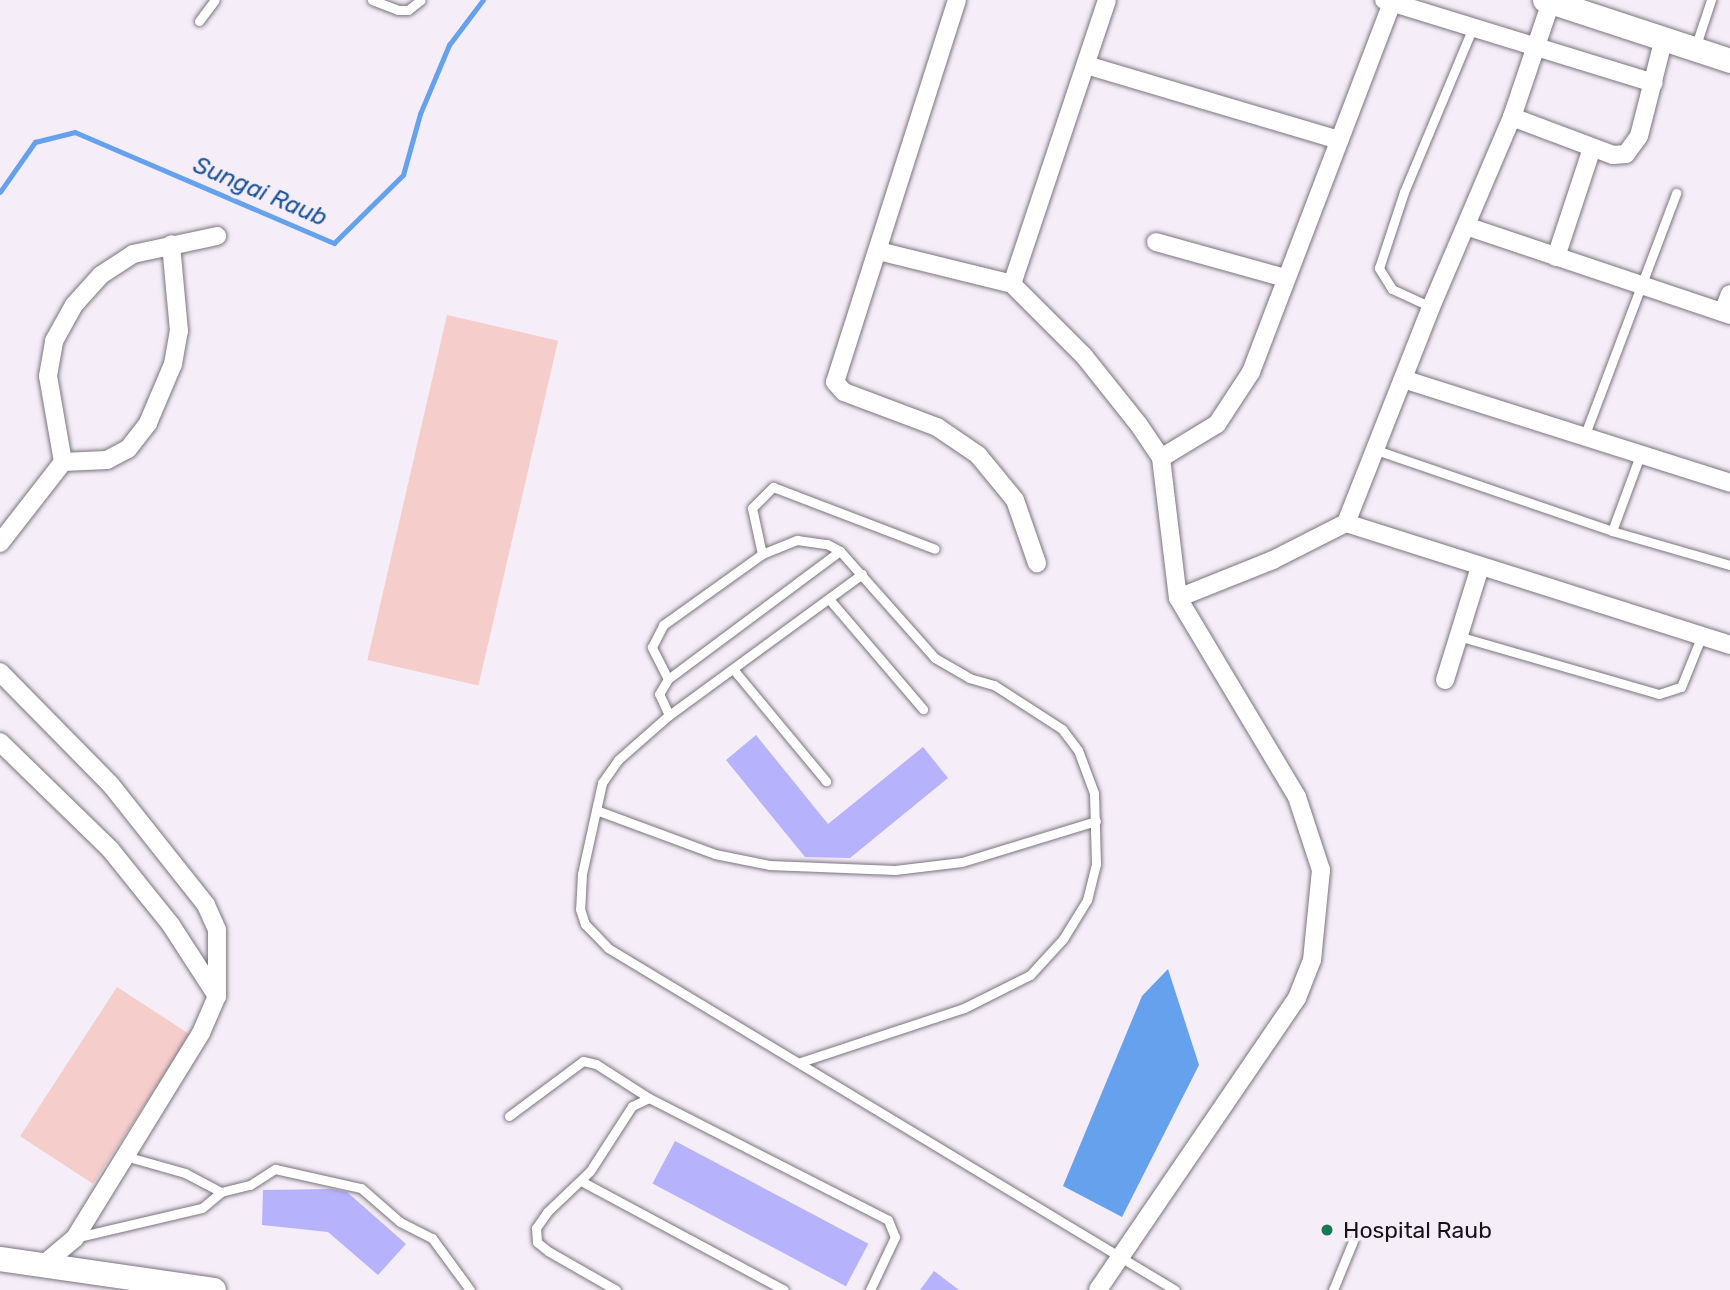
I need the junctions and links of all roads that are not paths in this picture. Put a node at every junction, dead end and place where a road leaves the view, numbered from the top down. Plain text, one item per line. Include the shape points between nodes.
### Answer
1 (215, 0) edge
2 (372, 0) edge
3 (421, 0) edge
4 (957, 0) edge
5 (1107, 0) edge
6 (1711, 0) edge
7 (1388, 1) edge
8 (1548, 1) edge
9 (199, 21) dead end
10 (1474, 25) junction
11 (1664, 38) junction
12 (1538, 46) junction
13 (1695, 48) junction
14 (1730, 61) edge
15 (1086, 65) junction
16 (1654, 83) junction
17 (1512, 117) junction
18 (1339, 140) junction
19 (1592, 148) junction
20 (1676, 193) dead end
21 (1466, 226) junction
22 (217, 236) dead end
23 (1156, 242) dead end
24 (172, 244) junction
25 (878, 250) junction
26 (1556, 257) junction
27 (1285, 278) junction
28 (1013, 284) junction
29 (1640, 285) junction
30 (1730, 294) edge
31 (1431, 307) junction
32 (1726, 314) edge
33 (1405, 380) junction
34 (1583, 439) junction
35 (1376, 450) junction
36 (1161, 458) junction
37 (1639, 458) junction
38 (63, 462) junction
39 (1730, 484) edge
40 (1346, 523) junction
41 (1612, 531) junction
42 (0, 542) edge
43 (935, 549) dead end
44 (840, 551) junction
45 (762, 554) junction
46 (1037, 563) dead end
47 (1730, 565) edge
48 (1480, 566) junction
49 (862, 574) junction
50 (1178, 598) junction
51 (828, 599) junction
52 (1702, 635) junction
53 (1458, 636) junction
54 (1730, 645) edge
55 (733, 669) junction
56 (0, 672) edge
57 (668, 679) junction
58 (1445, 680) dead end
59 (923, 709) dead end
60 (669, 715) junction
61 (0, 742) edge
62 (826, 781) dead end
63 (596, 810) junction
64 (1096, 821) junction
65 (217, 996) junction
66 (801, 1062) junction
67 (649, 1098) junction
68 (509, 1116) dead end
69 (125, 1156) junction
70 (581, 1181) junction
71 (220, 1192) junction
72 (75, 1238) junction
73 (1353, 1241) dead end
74 (0, 1259) edge
75 (1119, 1259) junction
76 (44, 1264) junction
77 (90, 1269) junction
78 (204, 1289) edge
79 (117, 1290) edge
80 (470, 1290) edge
81 (617, 1290) edge
82 (784, 1290) edge
83 (870, 1290) edge
84 (1098, 1290) edge
85 (1175, 1290) edge
86 (1333, 1290) edge

1 - 9 lane
2 - 3 lane via 408,10
4 - 25 street
5 - 15 street
6 - 13 lane
7 - 10 street
7 - 18 street
8 - 11 street
8 - 12 street
10 - 12 street
10 - 31 lane via 1379,268 1385,283
11 - 13 street
11 - 16 street
12 - 16 street
12 - 17 street
13 - 14 street
15 - 18 street
15 - 28 street
16 - 19 street via 1632,150 1619,156
17 - 19 street
17 - 21 street
18 - 27 street
19 - 26 street
20 - 29 lane
21 - 26 street
21 - 31 street
22 - 24 street
23 - 27 street
24 - 38 street via 133,254 101,275 74,305 54,341 48,376
24 - 38 street via 179,331 173,364 148,424 128,449 107,460
25 - 28 street
25 - 46 street via 835,375 837,387 937,427 978,455 1015,500
26 - 29 street
27 - 36 street via 1240,392 1217,424
28 - 36 street via 1084,356
29 - 32 street
29 - 34 lane
30 - 32 street
31 - 33 street
33 - 34 street
33 - 35 street
34 - 37 street
35 - 40 street
35 - 41 lane
36 - 50 street
37 - 39 street
37 - 41 lane
38 - 42 street
40 - 48 street
40 - 50 street via 1273,560
41 - 47 lane
43 - 45 lane via 773,487 752,508
44 - 45 lane via 827,544 797,540
44 - 49 lane
44 - 57 lane
45 - 57 lane via 663,625 652,647
48 - 52 street
48 - 53 street
49 - 51 lane
49 - 64 lane via 935,658 969,678 994,685 1062,729 1078,750 1094,793
50 - 75 street via 1297,797 1315,843 1322,889 1312,960 1297,998
51 - 55 lane
51 - 59 lane
52 - 53 lane via 1681,687 1659,694
52 - 54 street
53 - 58 street
55 - 60 lane
55 - 62 lane
56 - 65 street via 110,785 206,905 217,930
57 - 60 lane via 659,694
60 - 63 lane via 618,760 602,783
61 - 65 street via 110,849 171,925
63 - 64 lane via 715,854 769,865 895,870 962,862
63 - 66 lane via 582,874 580,909 585,924 608,948
64 - 66 lane via 1096,864 1087,900 1063,939 1030,975 996,995
65 - 69 street via 201,1033
66 - 75 lane
67 - 68 lane via 596,1064 583,1061
67 - 70 lane via 632,1106
67 - 83 lane via 888,1220 895,1237
69 - 71 lane via 185,1173
69 - 72 street
70 - 81 lane via 547,1212 536,1237 548,1251
70 - 82 lane
71 - 72 lane via 202,1208
71 - 80 lane via 250,1185 275,1169 355,1185 400,1222 432,1237
72 - 76 street
73 - 86 lane
74 - 76 street
75 - 84 street
75 - 85 lane
76 - 77 street
77 - 78 street
77 - 79 street

